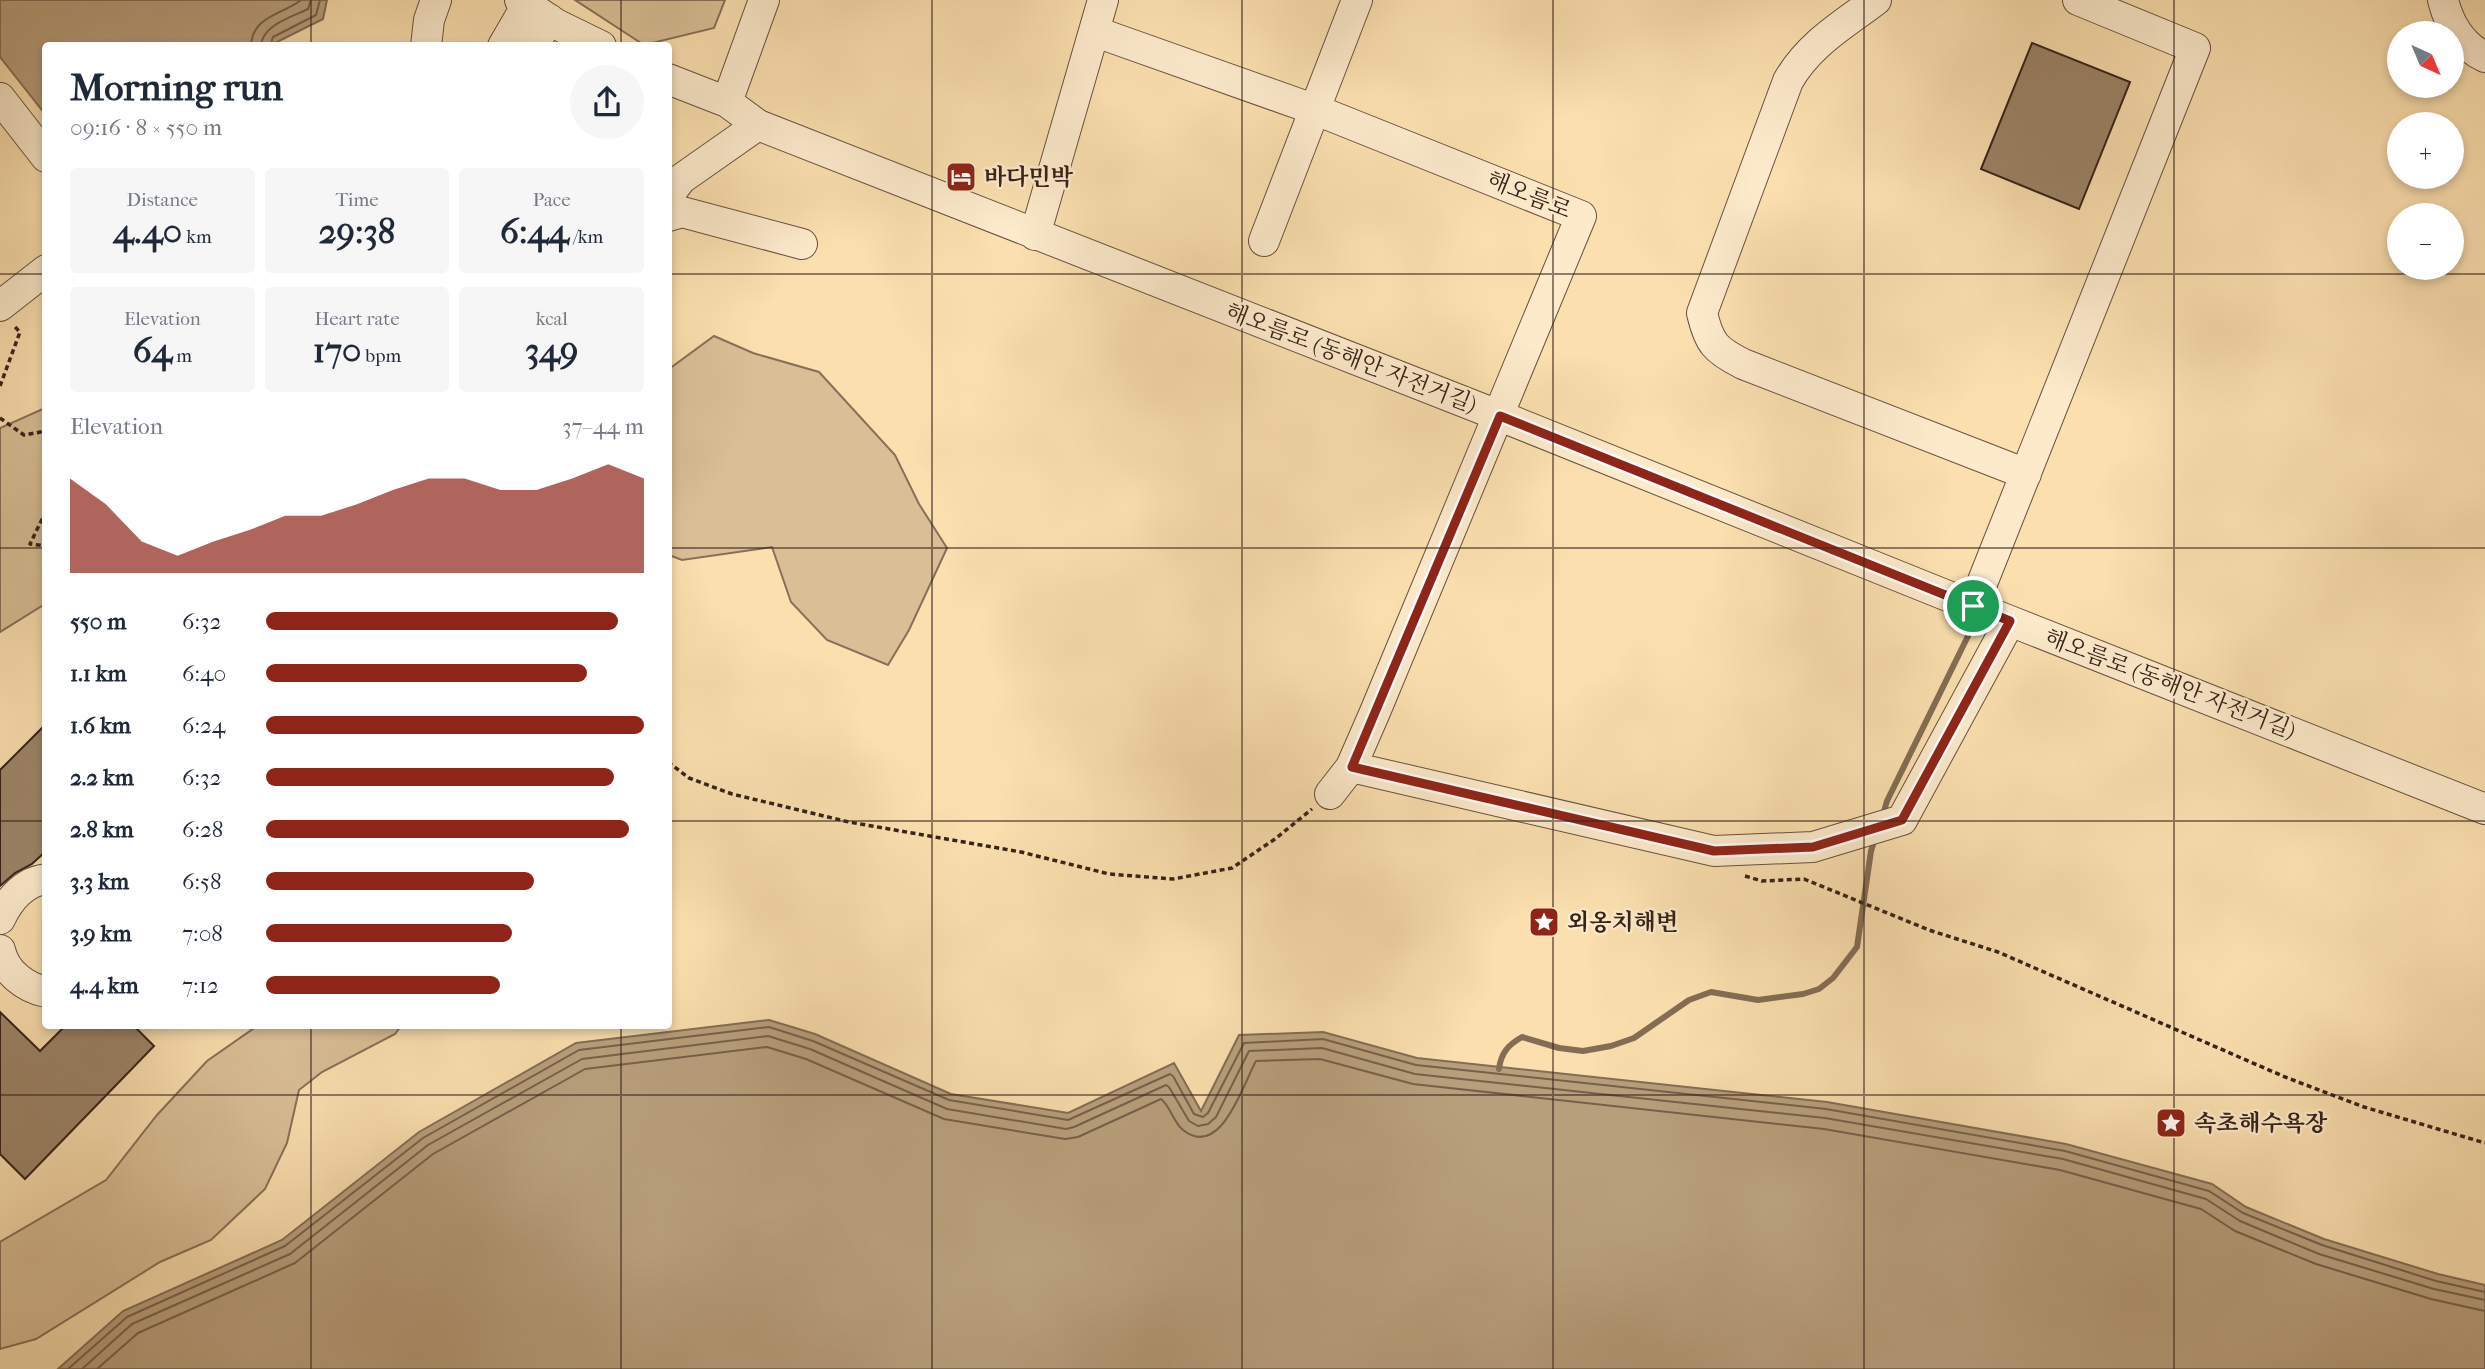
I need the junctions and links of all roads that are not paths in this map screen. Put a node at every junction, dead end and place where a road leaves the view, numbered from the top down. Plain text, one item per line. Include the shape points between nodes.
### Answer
1 (436, 0) edge
2 (764, 0) edge
3 (1103, 0) edge
4 (1357, 0) edge
5 (1876, 0) edge
6 (2078, 0) edge
7 (2442, 0) edge
8 (532, 8) edge
9 (1096, 32) junction
10 (426, 42) edge
11 (506, 42) edge
12 (533, 42) edge
13 (594, 42) edge
14 (2485, 57) edge
15 (672, 81) edge
16 (0, 98) edge
17 (727, 102) junction
18 (1316, 110) junction
19 (758, 125) junction
20 (42, 152) edge
21 (672, 191) edge
22 (672, 215) edge
23 (1035, 234) junction
24 (1264, 241) dead end
25 (802, 244) dead end
26 (42, 274) edge
27 (5, 315) edge
28 (1500, 416) junction
29 (2026, 474) junction
30 (1973, 606) junction
31 (2010, 621) junction
32 (1352, 767) junction
33 (1329, 794) road end
34 (2485, 809) edge
35 (42, 881) edge
36 (0, 919) edge
37 (0, 950) edge
38 (42, 991) edge

1 - 10 street
2 - 17 street
3 - 9 street
4 - 18 street
5 - 29 street via 1812,48 1788,81 1702,313 1706,330 1721,353 1743,364
6 - 29 street via 2194,48
7 - 14 street via 2453,30
8 - 11 street
8 - 12 street
8 - 13 street
9 - 18 street
9 - 23 street
15 - 17 street, 해오름로 (동해안 자전거길)
16 - 20 street
17 - 19 street, 해오름로 (동해안 자전거길)
18 - 24 street
18 - 28 street, 해오름로 via 1581,216
19 - 21 street via 681,179
19 - 23 street, 해오름로 (동해안 자전거길)
22 - 25 street via 682,212
23 - 28 street, 해오름로 (동해안 자전거길)
26 - 27 street
28 - 30 street, 해오름로 (동해안 자전거길)
28 - 32 street
29 - 30 street
30 - 31 street, 해오름로 (동해안 자전거길)
31 - 32 street via 1902,820 1813,847 1714,851
31 - 34 street, 해오름로 (동해안 자전거길)
32 - 33 street
35 - 36 street via 23,888
37 - 38 street via 11,972 25,985

